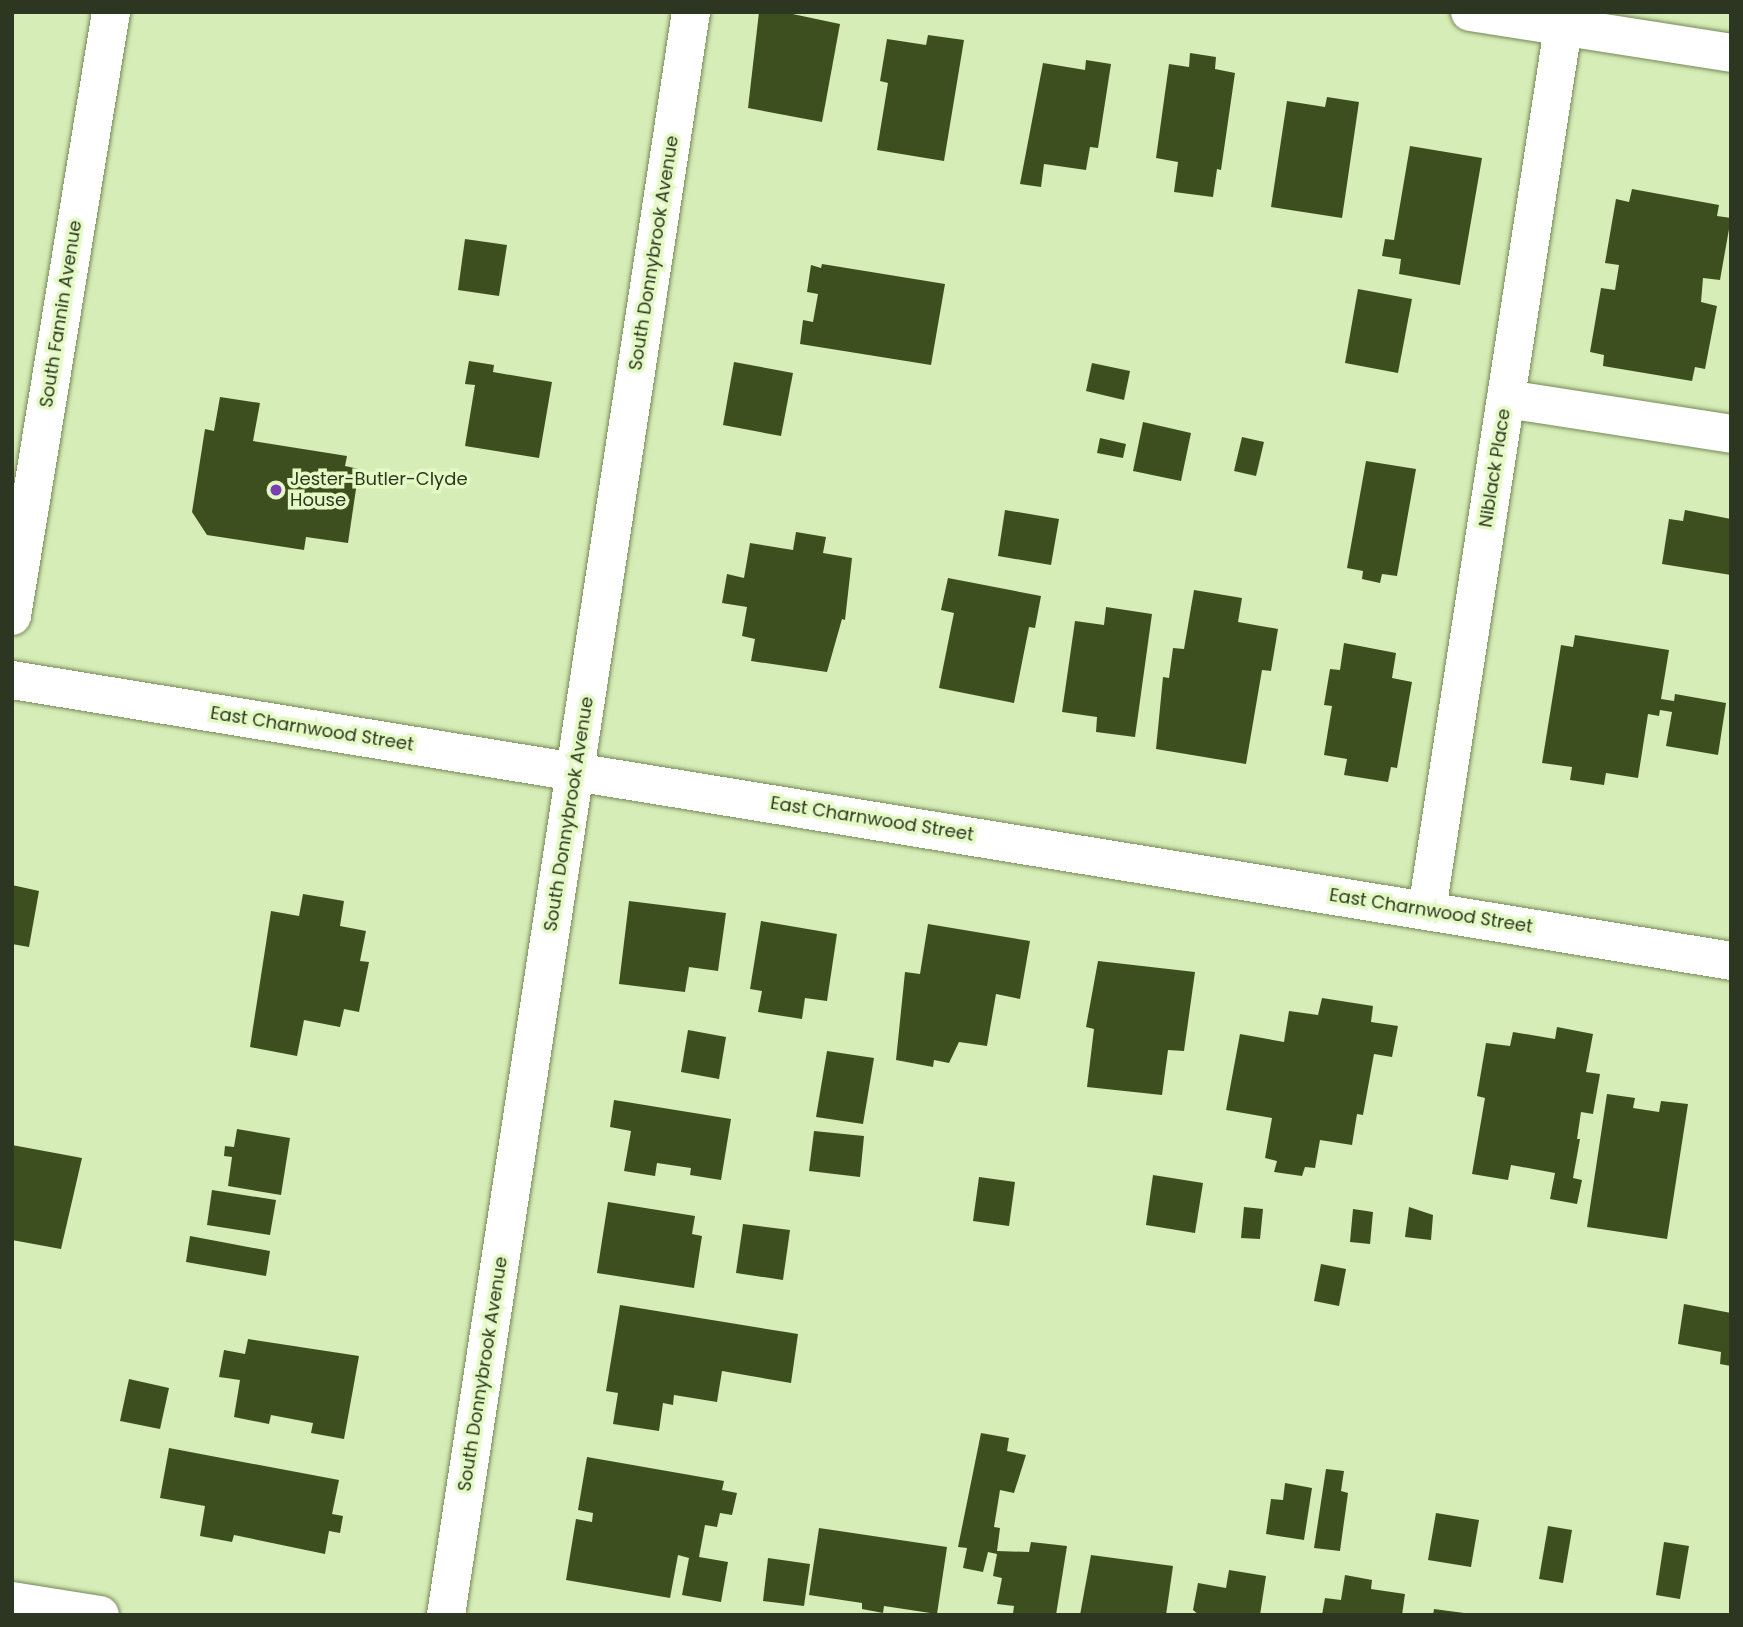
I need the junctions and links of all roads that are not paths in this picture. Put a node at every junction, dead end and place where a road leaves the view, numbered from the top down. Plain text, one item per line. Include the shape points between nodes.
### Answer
1 (111, 12) edge
2 (691, 12) edge
3 (1470, 12) edge
4 (1563, 27) junction
5 (1654, 27) edge
6 (1731, 53) edge
7 (1506, 399) junction
8 (1731, 434) edge
9 (12, 616) edge
10 (12, 680) edge
11 (575, 771) junction
12 (1427, 910) junction
13 (1731, 961) edge
14 (12, 1601) edge
15 (100, 1615) edge
16 (446, 1615) edge

1 - 9 street, South Fannin Avenue
2 - 11 street, South Donnybrook Avenue
3 - 4 street
4 - 5 street
4 - 7 street, Niblack Place
5 - 6 street
7 - 8 street
7 - 12 street, Niblack Place
10 - 11 street, East Charnwood Street
11 - 12 street, East Charnwood Street
11 - 16 street, South Donnybrook Avenue
12 - 13 street, East Charnwood Street
14 - 15 street

